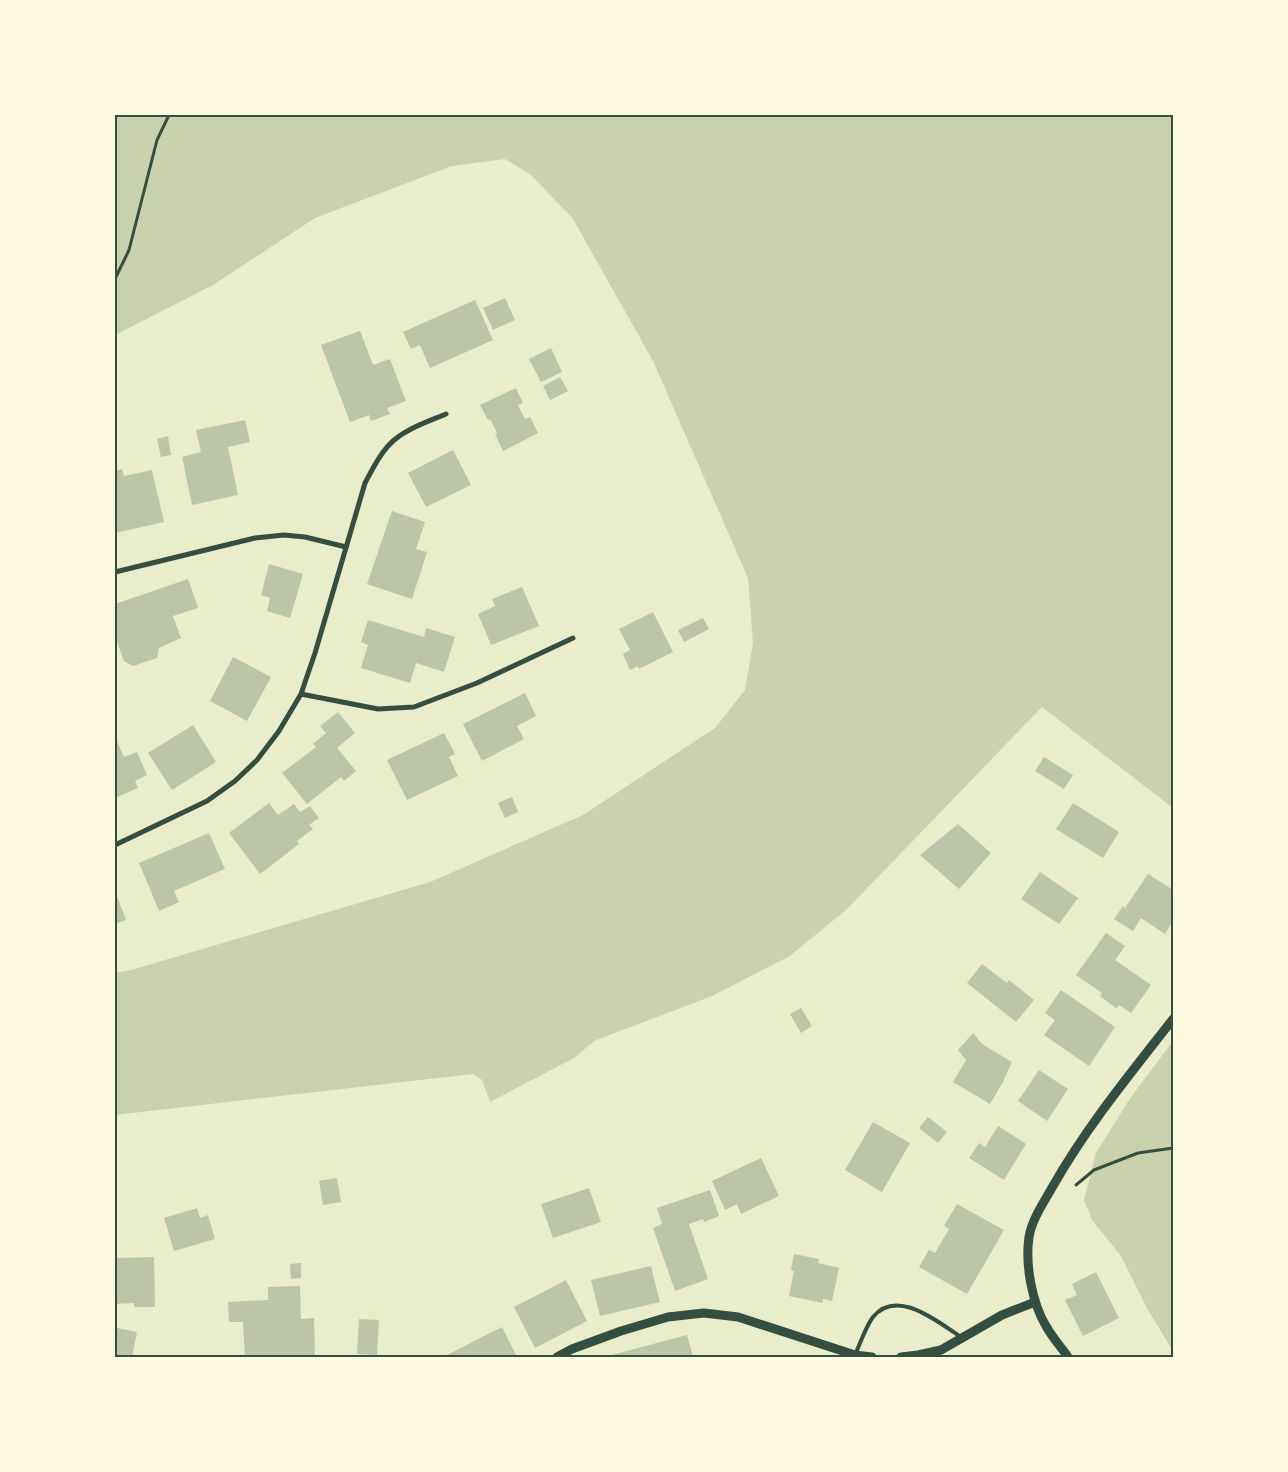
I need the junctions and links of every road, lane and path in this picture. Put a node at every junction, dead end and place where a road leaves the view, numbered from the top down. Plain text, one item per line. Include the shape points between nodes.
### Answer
1 (169, 115) edge
2 (115, 279) edge
3 (446, 414) dead end
4 (346, 548) junction
5 (115, 572) edge
6 (573, 638) dead end
7 (300, 694) junction
8 (115, 845) edge
9 (1173, 1019) edge
10 (1173, 1148) edge
11 (1076, 1185) dead end
12 (1035, 1302) junction
13 (963, 1338) junction
14 (855, 1355) junction
15 (557, 1357) edge
16 (872, 1357) edge
17 (901, 1357) edge
18 (1068, 1357) edge

1 - 2 path via 158,140 129,250
3 - 4 street via 423,423 389,444 365,483
4 - 5 street via 305,537 255,538
4 - 7 street
6 - 7 street via 477,683 414,707 378,709
7 - 8 street via 279,731 257,760 235,781 207,801
9 - 12 street via 1067,1161 1036,1214 1029,1237 1029,1269
10 - 11 path via 1138,1153 1094,1170
12 - 13 street via 1002,1315
12 - 18 street via 1046,1326
13 - 14 lane via 908,1306 890,1305 872,1318
13 - 17 street via 941,1350
14 - 15 street via 738,1317 704,1313 668,1317 621,1330
14 - 16 street

